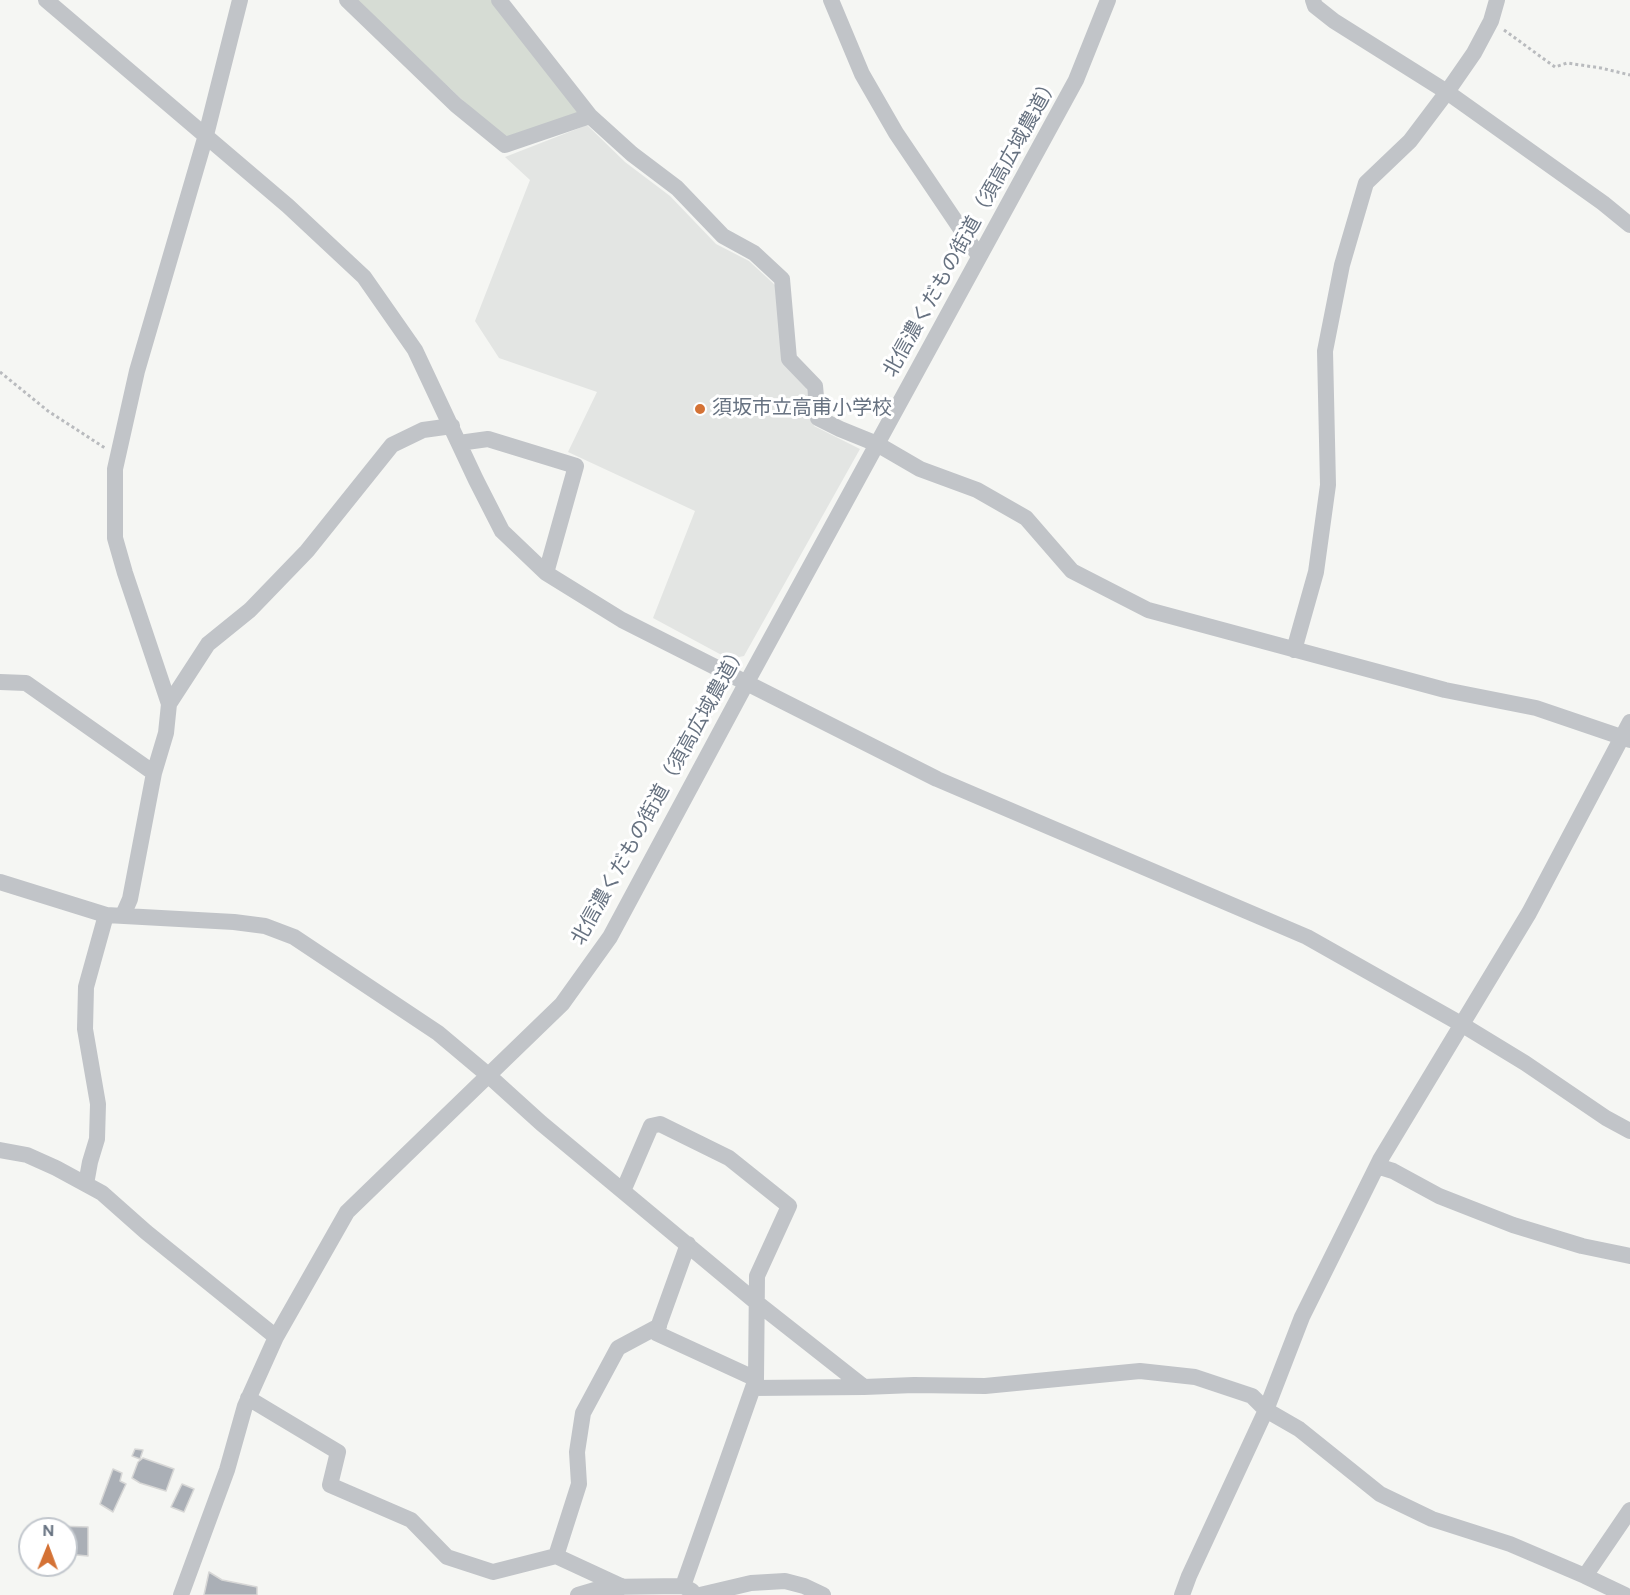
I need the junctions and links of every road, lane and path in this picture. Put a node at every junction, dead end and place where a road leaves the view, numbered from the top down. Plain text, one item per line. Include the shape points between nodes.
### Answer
1 (48, 0) edge
2 (240, 0) edge
3 (347, 0) edge
4 (499, 0) edge
5 (831, 0) edge
6 (1108, 0) edge
7 (1313, 0) edge
8 (1497, 0) edge
9 (1491, 21) junction
10 (1630, 75) edge
11 (1447, 92) junction
12 (590, 116) junction
13 (206, 135) junction
14 (1630, 225) edge
15 (979, 256) junction
16 (0, 372) edge
17 (452, 426) junction
18 (459, 443) junction
19 (877, 444) junction
20 (117, 456) junction
21 (546, 573) junction
22 (1294, 650) junction
23 (0, 682) edge
24 (747, 682) junction
25 (169, 704) junction
26 (1630, 722) edge
27 (1626, 739) edge
28 (154, 773) junction
29 (0, 882) edge
30 (106, 915) junction
31 (123, 915) junction
32 (1461, 1024) junction
33 (488, 1075) junction
34 (1630, 1131) edge
35 (0, 1150) edge
36 (1377, 1166) junction
37 (86, 1184) junction
38 (623, 1191) junction
39 (688, 1244) junction
40 (1630, 1256) edge
41 (756, 1302) junction
42 (659, 1326) junction
43 (276, 1337) junction
44 (754, 1384) junction
45 (864, 1386) junction
46 (248, 1398) junction
47 (1266, 1410) junction
48 (1630, 1510) edge
49 (556, 1556) junction
50 (1585, 1576) junction
51 (682, 1586) junction
52 (623, 1587) junction
53 (181, 1595) edge
54 (578, 1595) edge
55 (699, 1595) edge
56 (823, 1595) edge
57 (1182, 1595) edge
58 (1624, 1595) edge

1 - 13 street
2 - 13 street
3 - 12 street via 456,105 504,145
4 - 12 street
5 - 15 street via 867,84
6 - 15 street, 北信濃くだもの街道（須高広域農道） via 1076,80
7 - 11 street via 1334,21
8 - 9 street
9 - 10 path via 1556,67 1567,63
9 - 11 street
11 - 14 street
11 - 22 street via 1410,141 1366,183 1342,265 1325,351 1328,485 1316,572
12 - 19 street via 677,188 723,236 754,253 782,279 789,358 815,386 818,418
13 - 17 street via 364,277 415,350
13 - 20 street via 137,371
15 - 19 street, 北信濃くだもの街道（須高広域農道）
16 - 20 path via 48,411
17 - 18 street
17 - 25 street via 423,430 392,445 307,551 250,610 208,644
18 - 21 street via 502,531
18 - 21 street via 488,438 576,466
19 - 22 street via 920,469 977,490 1026,518 1072,571 1148,610
19 - 24 street, 北信濃くだもの街道（須高広域農道）
20 - 25 street via 115,538
21 - 24 street via 622,620
22 - 27 street via 1445,690 1536,708
23 - 28 street via 26,683
24 - 32 street via 937,779 1307,937
24 - 33 street, 北信濃くだもの街道（須高広域農道） via 610,937 562,1004
25 - 28 street via 166,733
26 - 27 street
27 - 32 street via 1529,913
28 - 31 street via 130,899
29 - 30 street
30 - 31 street
30 - 37 street via 86,987 85,1029 98,1104 98,1139
31 - 33 street via 234,922 265,926 294,937 438,1033
32 - 34 street
32 - 36 street
33 - 38 street
33 - 43 street, 北信濃くだもの街道（須高広域農道） via 347,1212
35 - 37 street via 27,1155
36 - 40 street via 1513,1225
36 - 47 street via 1302,1317
37 - 43 street via 102,1193
38 - 39 street
38 - 41 street via 651,1126 660,1124 729,1158 789,1206 757,1276
39 - 41 street
39 - 42 street
41 - 44 street
41 - 45 street
42 - 44 street via 656,1332
42 - 49 street via 618,1348 582,1413 577,1452 579,1484
43 - 46 street, 北信濃くだもの街道（須高広域農道）
44 - 45 street
44 - 51 street
45 - 47 street via 985,1386 1140,1371 1195,1377 1252,1396
46 - 49 street via 338,1452 330,1485 411,1520 447,1557 493,1572
46 - 53 street, 北信濃くだもの街道（須高広域農道）
47 - 50 street via 1299,1429 1380,1494 1432,1519 1509,1544
47 - 57 street
48 - 50 street
49 - 52 street
50 - 58 street
51 - 52 street
51 - 55 street
52 - 54 street
55 - 56 street via 751,1583 785,1581

